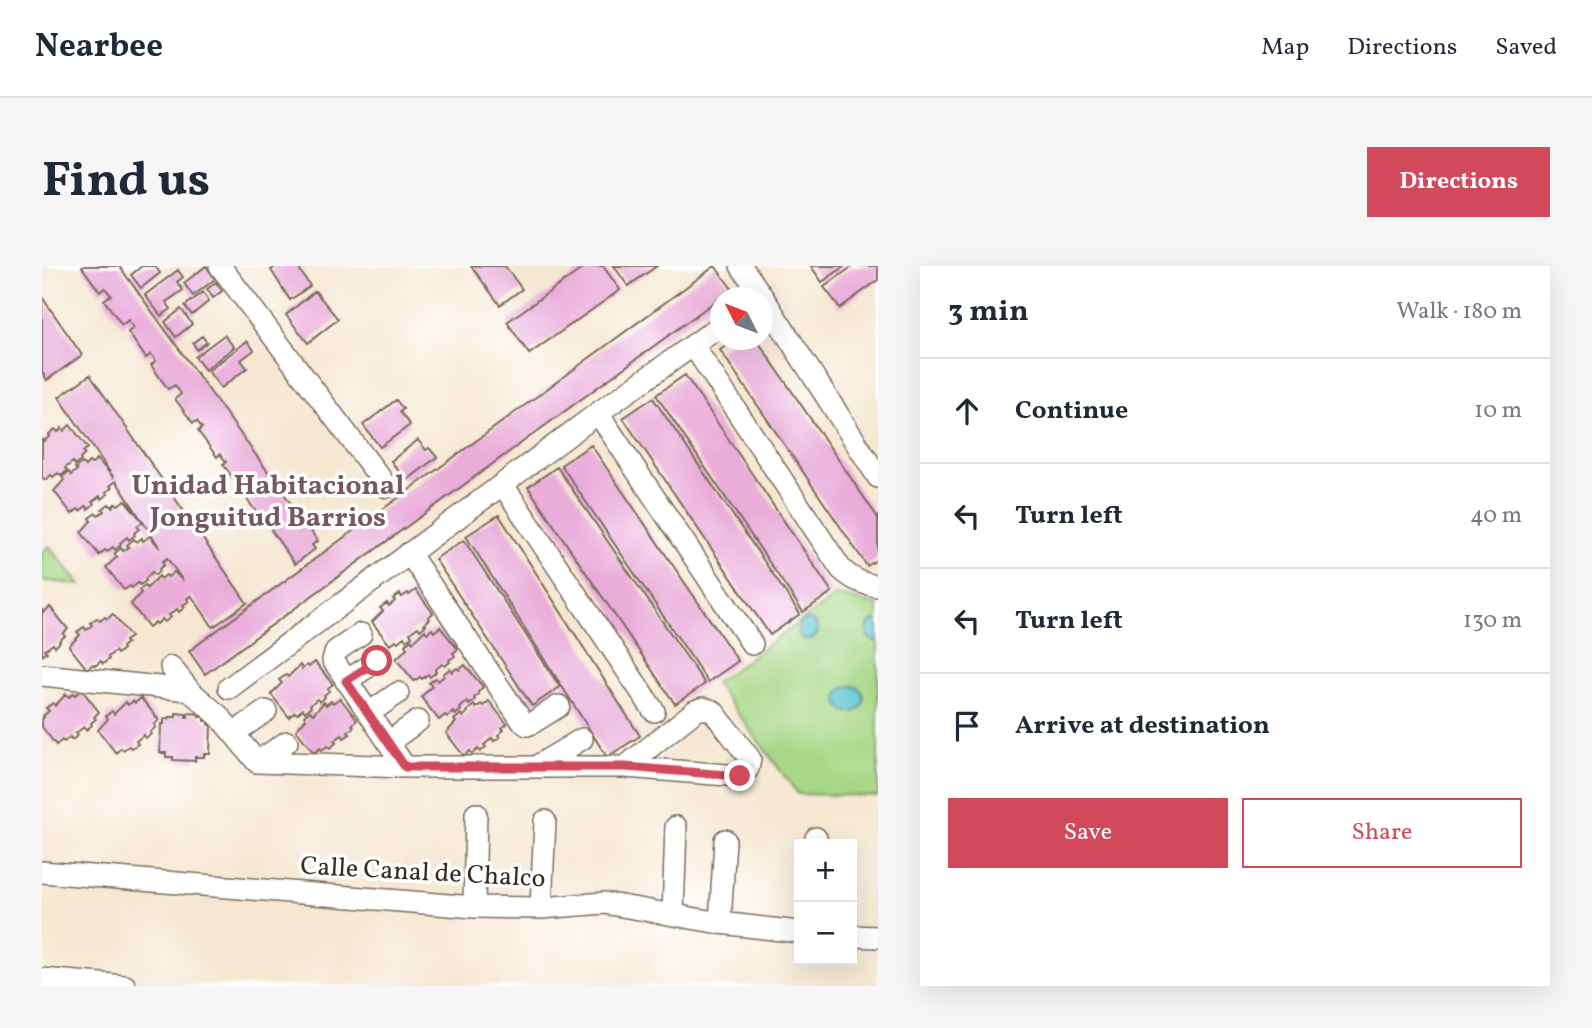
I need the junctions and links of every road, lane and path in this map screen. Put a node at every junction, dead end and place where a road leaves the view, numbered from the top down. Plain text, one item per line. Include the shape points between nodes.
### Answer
1 (220, 266) edge
2 (741, 266) edge
3 (755, 287) edge
4 (773, 315) edge
5 (710, 333) edge
6 (693, 345) junction
7 (597, 413) junction
8 (878, 477) edge
9 (503, 485) junction
10 (387, 487) dead end
11 (409, 553) junction
12 (878, 586) edge
13 (361, 634) dead end
14 (751, 644) dead end
15 (377, 661) dead end
16 (171, 667) dead end
17 (42, 675) edge
18 (346, 681) junction
19 (229, 688) dead end
20 (189, 690) junction
21 (398, 693) dead end
22 (559, 706) dead end
23 (266, 711) dead end
24 (654, 711) dead end
25 (369, 713) junction
26 (418, 722) dead end
27 (234, 733) junction
28 (582, 739) dead end
29 (287, 742) dead end
30 (389, 742) junction
31 (257, 761) junction
32 (405, 767) junction
33 (535, 767) junction
34 (625, 767) junction
35 (477, 814) dead end
36 (545, 821) dead end
37 (676, 827) dead end
38 (725, 840) dead end
39 (42, 872) edge
40 (474, 907) junction
41 (541, 908) junction
42 (673, 914) junction
43 (720, 923) junction
44 (794, 931) edge
45 (857, 936) edge
46 (878, 937) edge
47 (42, 979) edge
48 (125, 986) edge

1 - 10 street
2 - 3 street
4 - 8 street
5 - 6 street
6 - 7 street
6 - 12 street via 841,569 852,579
7 - 9 street
7 - 14 street
9 - 11 street
9 - 24 street
11 - 19 street
11 - 22 street via 522,721 532,723
13 - 18 street via 336,651 332,660
15 - 18 street
16 - 20 street
17 - 20 street
18 - 25 street
20 - 27 street
21 - 25 street
23 - 27 street
25 - 30 street
26 - 30 street
27 - 31 street
28 - 33 street
29 - 31 street
30 - 32 street
31 - 32 street
32 - 33 street
33 - 34 street
34 - 34 street via 740,776 750,759 713,711 703,708
35 - 40 street
36 - 41 street
37 - 42 street
38 - 43 street
39 - 40 street, Calle Canal de Chalco
40 - 41 street, Calle Canal de Chalco
41 - 42 street, Calle Canal de Chalco via 604,903
42 - 43 street, Calle Canal de Chalco
43 - 44 street, Calle Canal de Chalco
45 - 46 street
47 - 48 street

